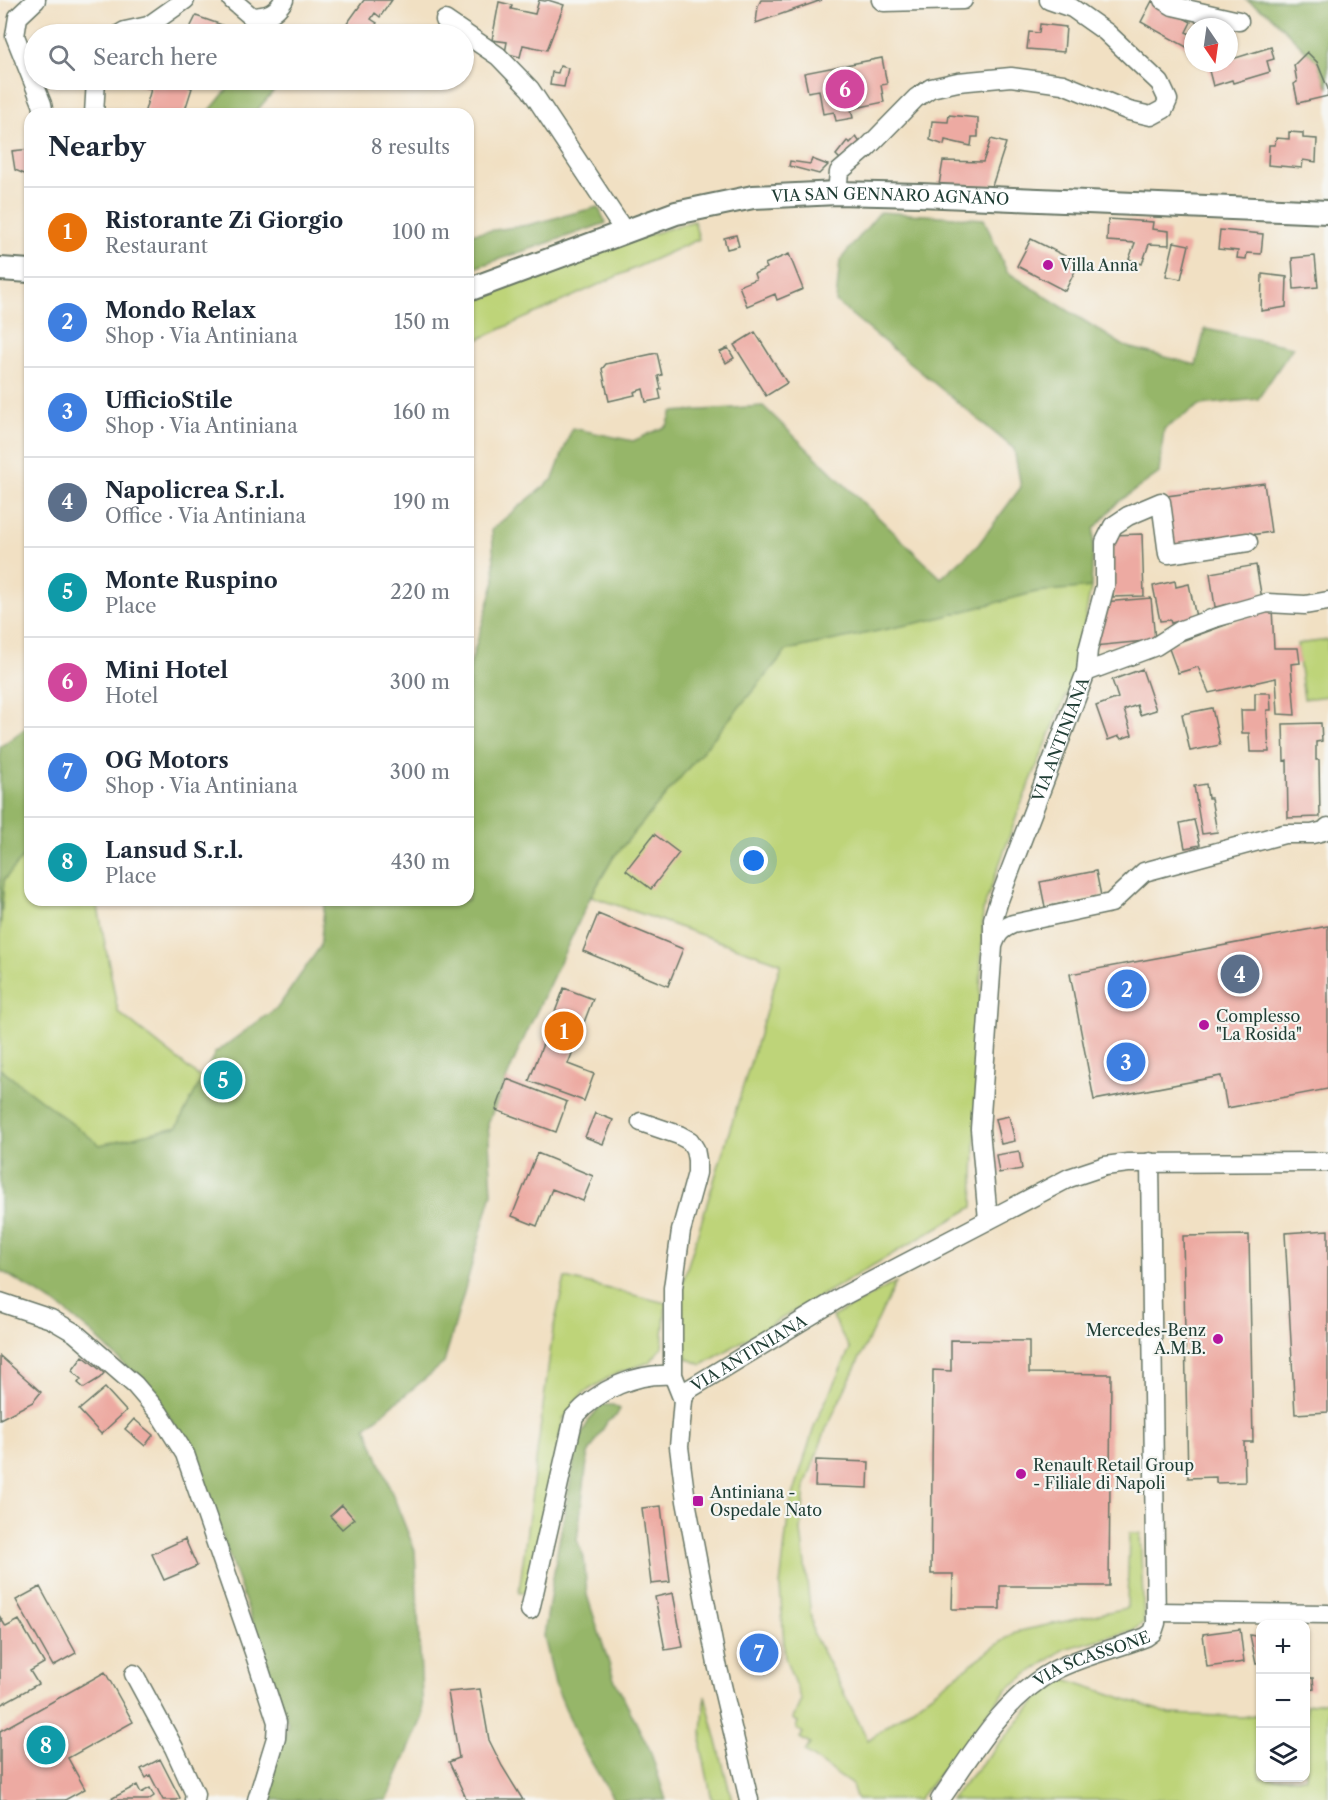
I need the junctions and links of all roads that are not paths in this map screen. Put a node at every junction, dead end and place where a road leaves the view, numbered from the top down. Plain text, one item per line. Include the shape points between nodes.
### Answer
1 (36, 0) edge
2 (185, 0) edge
3 (232, 0) edge
4 (284, 0) edge
5 (881, 0) edge
6 (963, 0) edge
7 (1049, 0) edge
8 (1163, 0) edge
9 (445, 20) dead end
10 (1239, 21) dead end
11 (151, 24) edge
12 (451, 24) edge
13 (474, 40) edge
14 (24, 59) edge
15 (36, 90) edge
16 (95, 90) edge
17 (43, 108) edge
18 (94, 108) edge
19 (837, 193) junction
20 (1328, 212) edge
21 (625, 232) junction
22 (0, 269) edge
23 (24, 271) edge
24 (474, 288) edge
25 (1248, 542) dead end
26 (1328, 601) edge
27 (1086, 672) junction
28 (1328, 827) edge
29 (993, 946) junction
30 (642, 1122) dead end
31 (1150, 1162) junction
32 (1328, 1162) edge
33 (988, 1220) junction
34 (0, 1302) edge
35 (673, 1375) junction
36 (682, 1400) junction
37 (530, 1610) dead end
38 (1156, 1612) junction
39 (1328, 1614) edge
40 (134, 1674) dead end
41 (194, 1800) edge
42 (257, 1800) edge
43 (750, 1800) edge
44 (940, 1800) edge

1 - 14 street via 18,17 15,36
2 - 11 street
3 - 4 street via 252,17 272,13
5 - 6 street
7 - 19 street via 1072,8 1106,32 1160,83 1168,100 1164,109 1151,116 1063,84 1011,77 931,88 839,172
8 - 10 street via 1173,6
9 - 12 street
13 - 21 street via 498,56 530,89
15 - 17 street
16 - 18 street
19 - 20 main road, VIA SAN GENNARO AGNANO
19 - 21 main road, VIA SAN GENNARO AGNANO via 753,197 676,213
21 - 24 main road, VIA SAN GENNARO AGNANO
22 - 23 main road
25 - 27 street via 1168,554 1161,502 1113,526 1105,542 1105,586
26 - 27 street, VIA ANTINIANA via 1305,605 1267,603 1214,618 1181,630 1156,646
27 - 29 street, VIA ANTINIANA via 999,900 993,919
28 - 29 street via 1312,834 1284,834 1144,872 1111,903 1002,928
29 - 33 street, VIA ANTINIANA via 980,1129
30 - 35 street via 690,1141 698,1160 681,1231 673,1288
31 - 32 street, VIA ANTINIANA
31 - 33 street, VIA ANTINIANA via 1105,1166 1077,1175
31 - 38 street, VIA SCASSONE
33 - 36 street, VIA ANTINIANA via 835,1301 692,1386
34 - 42 street via 51,1318 75,1333 135,1386 159,1413 184,1454 277,1722 276,1738
35 - 36 street
35 - 37 street via 658,1374 612,1388 584,1405 574,1417
36 - 43 street, VIA ANTINIANA via 679,1447 686,1501 717,1664
38 - 39 street
38 - 44 street, VIA SCASSONE via 1153,1632 1146,1637 1077,1660 1041,1678 1026,1691 986,1735
40 - 41 street via 174,1748 195,1794

